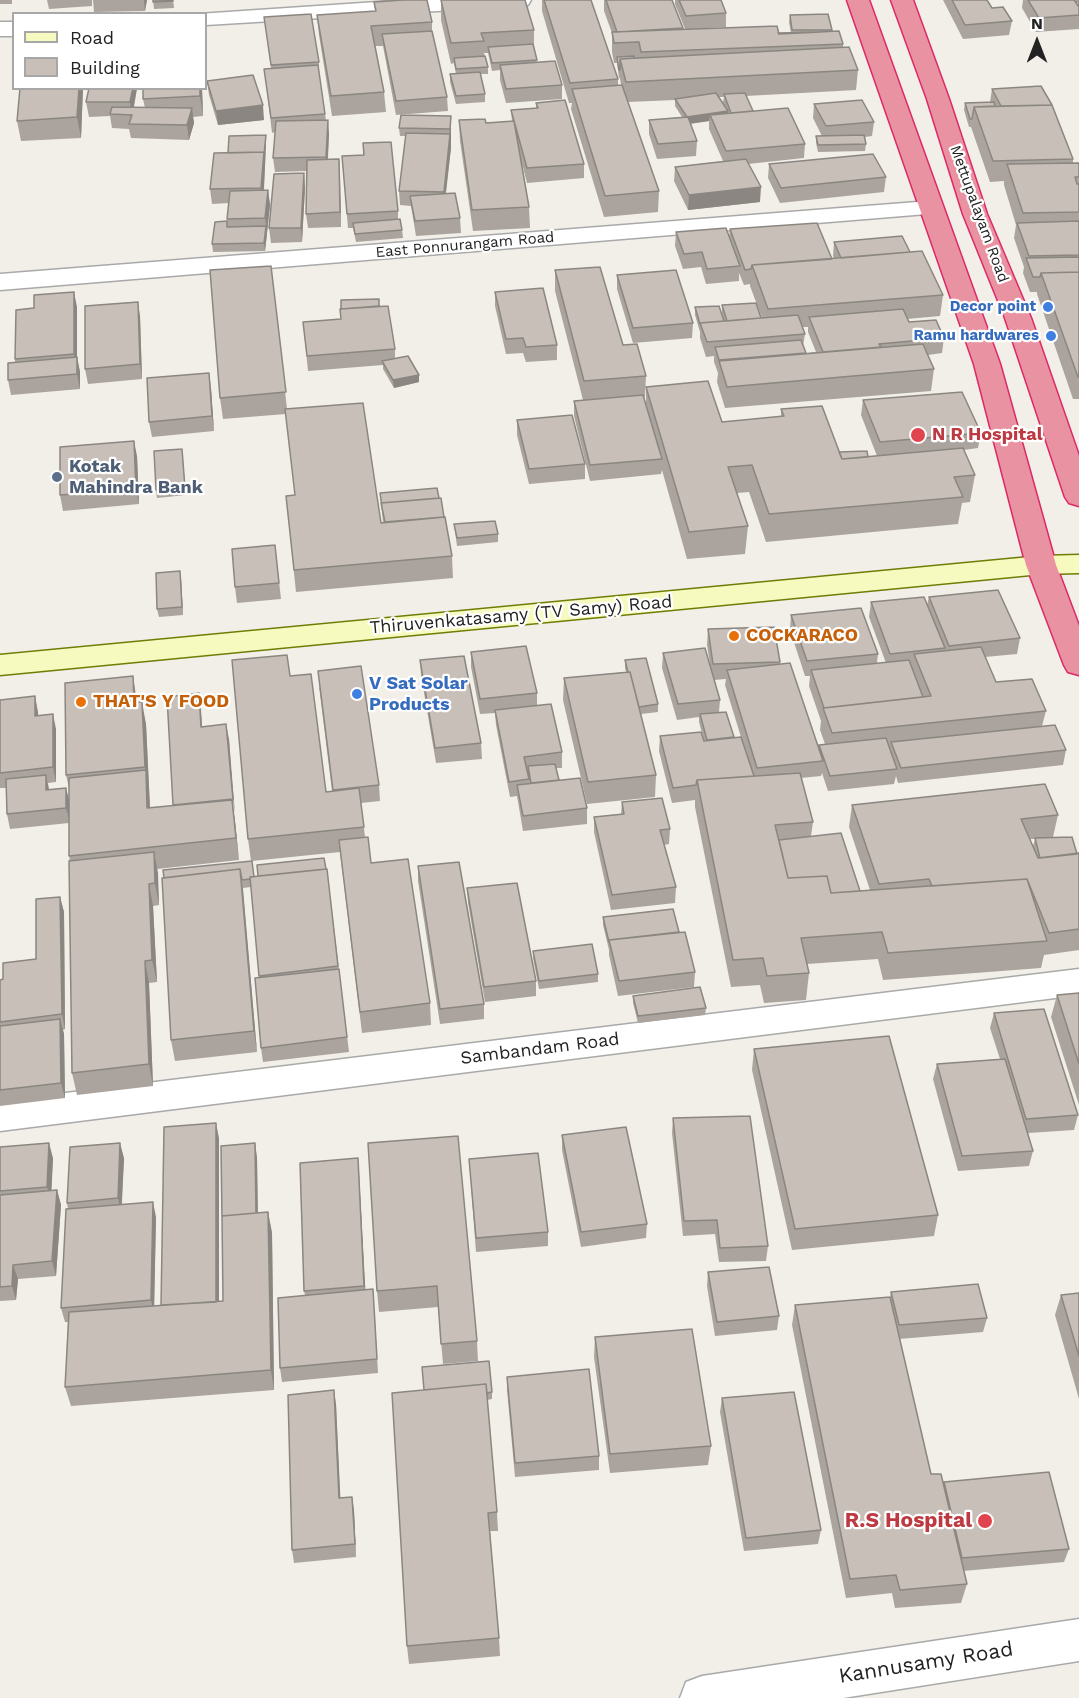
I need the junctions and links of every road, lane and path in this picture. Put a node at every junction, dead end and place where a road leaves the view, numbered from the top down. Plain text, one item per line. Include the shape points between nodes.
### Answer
1 (520, 0) edge
2 (858, 0) edge
3 (902, 0) edge
4 (207, 18) edge
5 (930, 208) junction
6 (0, 282) edge
7 (1079, 496) edge
8 (1079, 564) edge
9 (1041, 565) junction
10 (0, 665) edge
11 (1079, 665) edge
12 (1079, 982) edge
13 (0, 1116) edge
14 (1079, 1640) edge
15 (702, 1698) edge

1 - 4 street
2 - 5 highway
3 - 7 highway, Mettupalayam Road via 975,214 1018,318
5 - 6 street, East Ponnurangam Road
5 - 9 highway via 987,364
8 - 9 main road, Thiruvenkatasamy (TV Samy) Road
9 - 10 main road, Thiruvenkatasamy (TV Samy) Road
9 - 11 highway
12 - 13 street, Sambandam Road
14 - 15 street, Kannusamy Road

